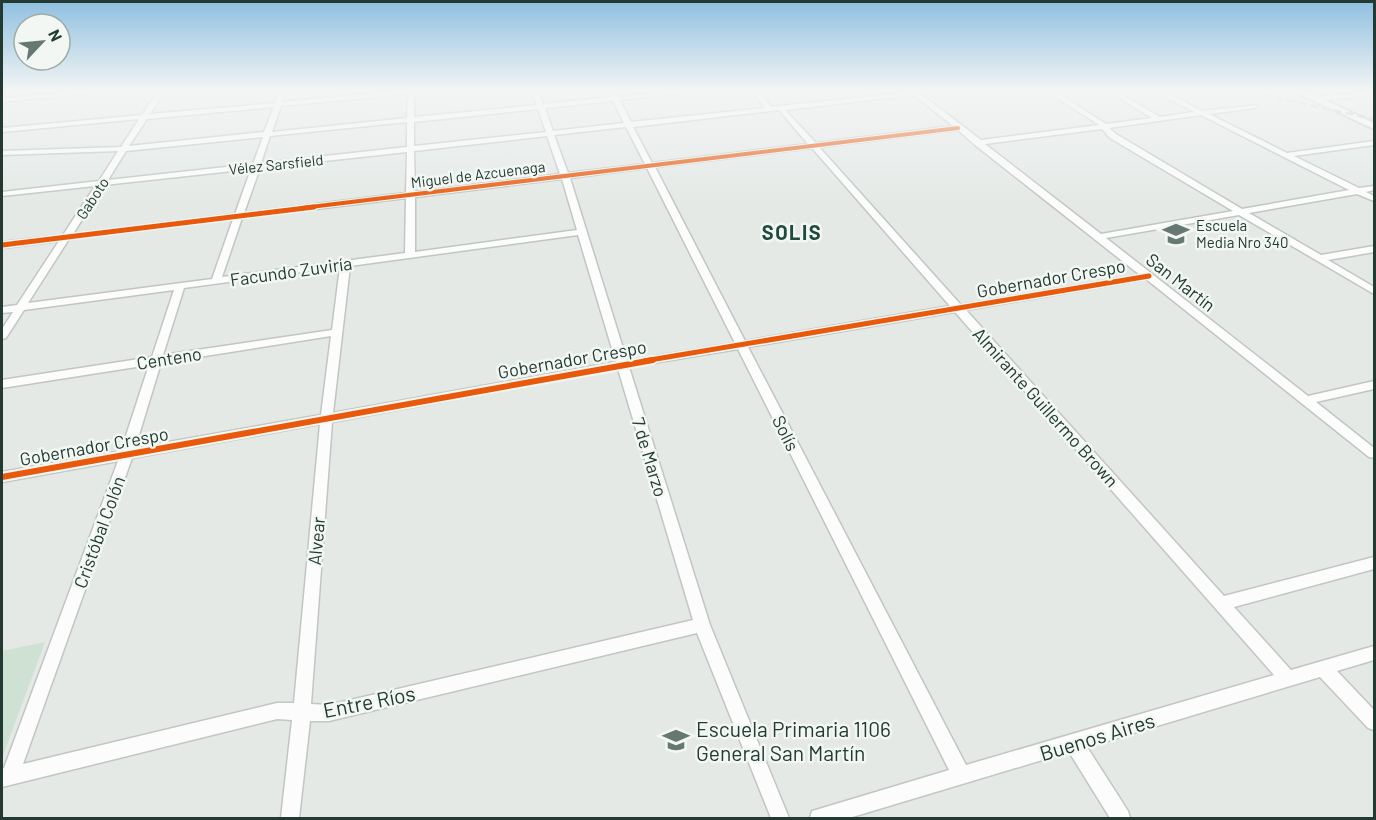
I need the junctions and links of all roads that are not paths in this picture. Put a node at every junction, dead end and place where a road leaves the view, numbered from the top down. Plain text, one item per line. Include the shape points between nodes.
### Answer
1 (21, 128) edge
2 (137, 128) edge
3 (269, 128) edge
4 (332, 128) edge
5 (411, 128) edge
6 (548, 128) edge
7 (609, 128) edge
8 (630, 128) edge
9 (796, 128) edge
10 (956, 128) edge
11 (958, 128) edge
12 (1086, 128) edge
13 (1105, 128) edge
14 (1232, 128) edge
15 (2, 130) edge
16 (267, 135) junction
17 (550, 135) junction
18 (978, 143) junction
19 (1374, 143) edge
20 (813, 145) junction
21 (124, 148) junction
22 (411, 150) junction
23 (2, 153) edge
24 (1287, 155) junction
25 (650, 165) junction
26 (256, 166) junction
27 (565, 176) junction
28 (101, 184) junction
29 (1374, 188) edge
30 (1358, 191) junction
31 (2, 194) edge
32 (410, 195) junction
33 (1374, 199) edge
34 (1241, 212) junction
35 (239, 215) junction
36 (581, 232) junction
37 (68, 236) junction
38 (1099, 237) junction
39 (2, 245) edge
40 (1374, 249) edge
41 (410, 255) junction
42 (1322, 258) junction
43 (345, 264) junction
44 (1149, 276) junction
45 (216, 281) junction
46 (180, 286) junction
47 (1374, 291) edge
48 (21, 307) junction
49 (959, 309) junction
50 (2, 310) edge
51 (337, 332) junction
52 (2, 336) edge
53 (742, 345) junction
54 (157, 360) junction
55 (622, 365) junction
56 (2, 384) edge
57 (1374, 385) edge
58 (1308, 400) junction
59 (326, 420) junction
60 (1374, 453) edge
61 (126, 456) junction
62 (2, 477) edge
63 (1374, 563) edge
64 (1220, 604) junction
65 (702, 625) junction
66 (1374, 653) edge
67 (1323, 668) junction
68 (1288, 679) junction
69 (302, 712) junction
70 (1374, 722) edge
71 (1074, 743) junction
72 (962, 776) junction
73 (6, 777) edge
74 (290, 819) edge
75 (780, 819) edge
76 (819, 819) edge
77 (1121, 819) edge

1 - 15 street
2 - 21 street, Gaboto
3 - 16 street
4 - 16 street
5 - 22 street
6 - 17 street, 7 de Marzo
7 - 17 street, Vélez Sarsfield
8 - 25 street, Solís
9 - 20 street, Almirante Guillermo Brown
10 - 20 street, Miguel de Azcuenaga
11 - 18 street, San Martín
12 - 18 street
13 - 34 street
14 - 24 street
16 - 21 street
16 - 26 street
17 - 22 street, Vélez Sarsfield
17 - 27 street, 7 de Marzo
18 - 38 street, San Martín
19 - 24 street
20 - 25 street, Miguel de Azcuenaga
20 - 49 street, Almirante Guillermo Brown
21 - 23 street
21 - 28 street, Gaboto
22 - 26 street, Vélez Sarsfield
22 - 32 street
24 - 30 street
25 - 27 street, Miguel de Azcuenaga
25 - 53 street, Solís
26 - 28 street, Vélez Sarsfield
26 - 35 street
27 - 32 street, Miguel de Azcuenaga
27 - 36 street, 7 de Marzo
28 - 31 street, Vélez Sarsfield
28 - 37 street, Gaboto
29 - 30 street
30 - 33 street
30 - 34 street
32 - 35 street, Miguel de Azcuenaga
32 - 41 street
34 - 38 street
34 - 42 street
35 - 37 street, Miguel de Azcuenaga
35 - 45 street
36 - 41 street, Facundo Zuviría
36 - 55 street, 7 de Marzo
37 - 39 street, Miguel de Azcuenaga
37 - 48 street, Gaboto
38 - 44 street, San Martín
40 - 42 street
41 - 43 street, Facundo Zuviría
42 - 47 street
43 - 45 street, Facundo Zuviría
43 - 51 street, Alvear
44 - 49 street, Gobernador Crespo
44 - 58 street, San Martín
45 - 46 street, Facundo Zuviría
46 - 48 street, Facundo Zuviría
46 - 54 street, Cristóbal Colón
48 - 50 street, Facundo Zuviría
48 - 52 street, Gaboto
49 - 53 street, Gobernador Crespo
49 - 64 street, Almirante Guillermo Brown
51 - 54 street, Centeno
51 - 59 street, Alvear
53 - 55 street, Gobernador Crespo
53 - 72 street, Solís
54 - 56 street, Centeno
54 - 61 street, Cristóbal Colón
55 - 59 street, Gobernador Crespo
55 - 65 street, 7 de Marzo
57 - 58 street
58 - 60 street, San Martín
59 - 61 street, Gobernador Crespo
59 - 69 street, Alvear
61 - 62 street, Gobernador Crespo
61 - 73 street, Cristóbal Colón
63 - 64 street
64 - 68 street, Almirante Guillermo Brown
65 - 69 street, Entre Ríos via 329,713
65 - 75 street, 7 de Marzo
66 - 67 street, Buenos Aires
67 - 68 street, Buenos Aires
67 - 70 street
68 - 71 street, Buenos Aires
69 - 73 street, Entre Ríos via 277,711
69 - 74 street, Alvear
71 - 72 street, Buenos Aires
71 - 77 street
72 - 76 street, Buenos Aires

